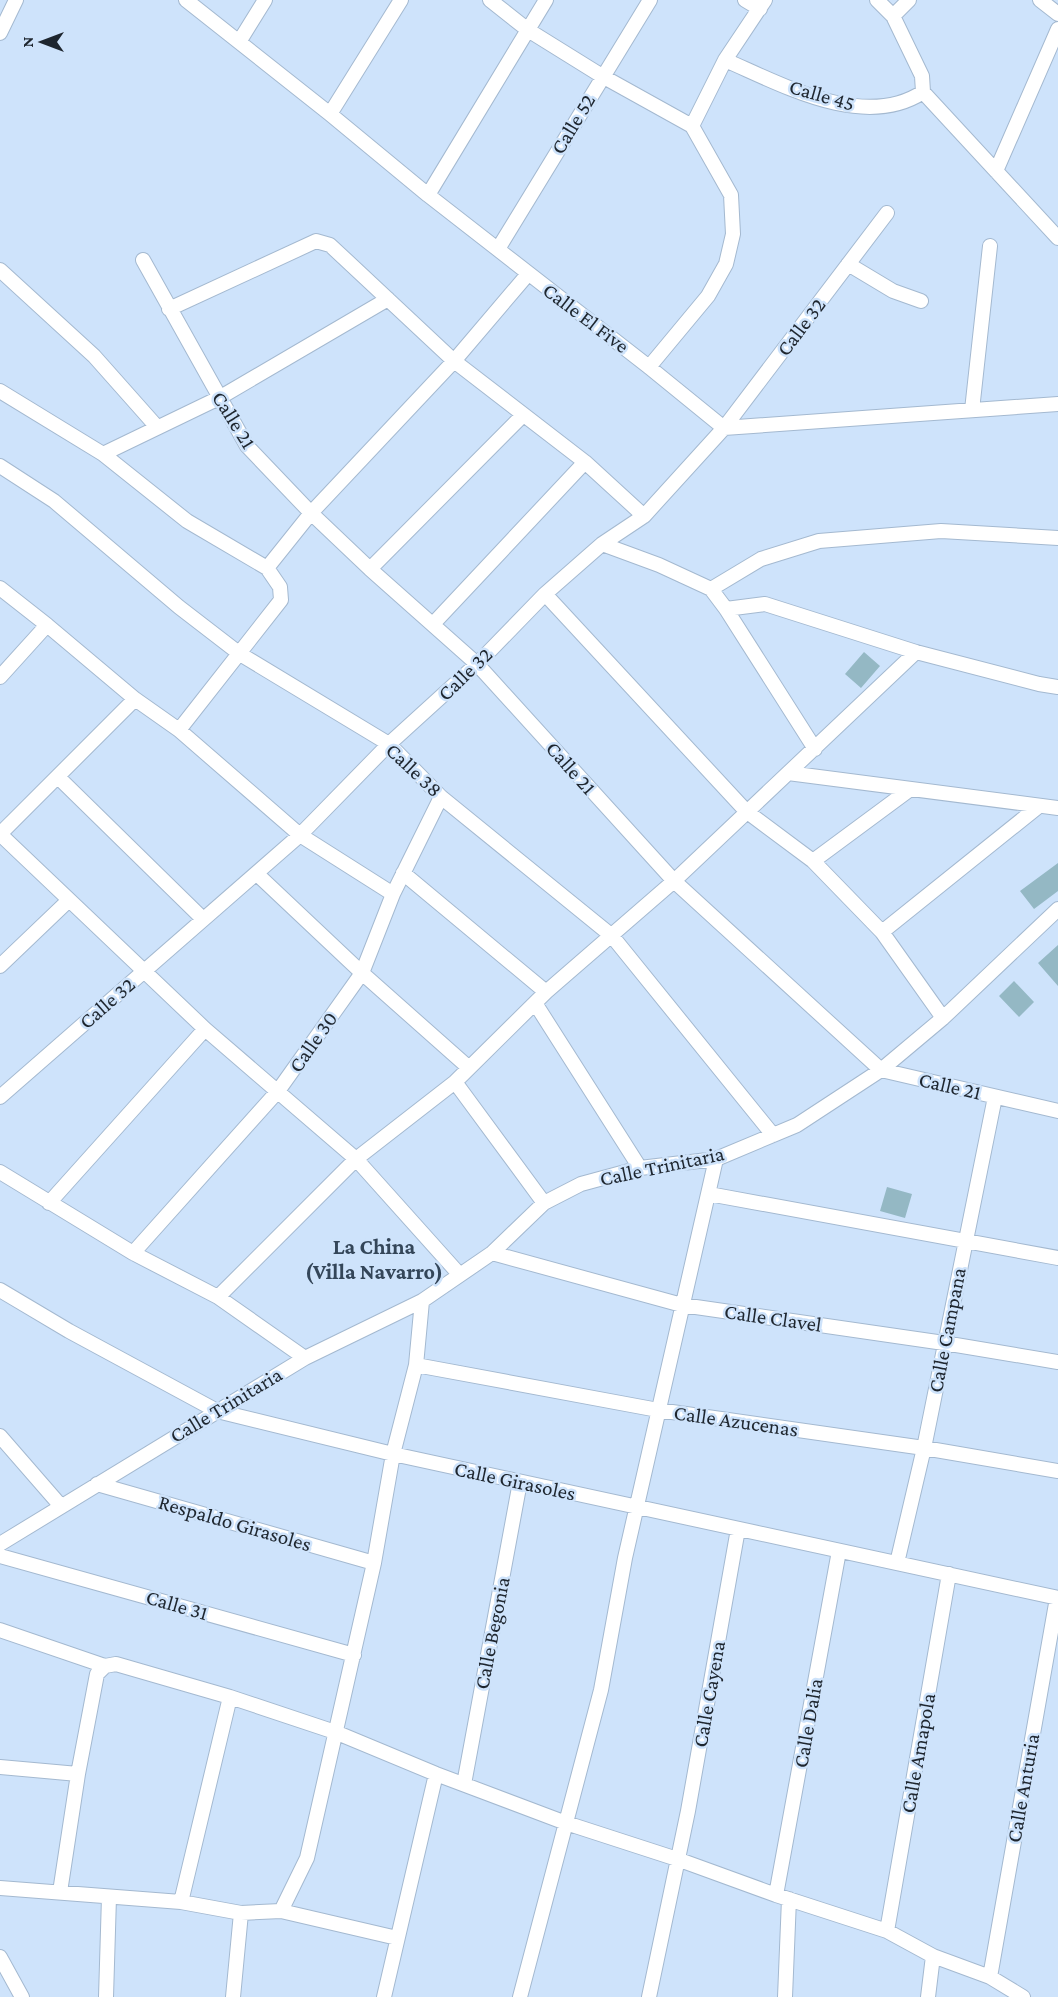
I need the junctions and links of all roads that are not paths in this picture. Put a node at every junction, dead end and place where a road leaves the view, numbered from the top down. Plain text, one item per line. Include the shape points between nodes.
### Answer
1 (16, 0) edge
2 (186, 0) edge
3 (266, 0) edge
4 (401, 0) edge
5 (490, 0) edge
6 (546, 0) edge
7 (650, 0) edge
8 (745, 0) edge
9 (877, 0) edge
10 (909, 0) edge
11 (1040, 0) edge
12 (763, 5) edge
13 (1058, 14) edge
14 (893, 16) junction
15 (1058, 29) edge
16 (528, 30) junction
17 (0, 33) edge
18 (239, 42) junction
19 (725, 60) junction
20 (602, 76) junction
21 (923, 92) junction
22 (330, 114) junction
23 (692, 126) junction
24 (996, 171) junction
25 (428, 195) junction
26 (887, 213) dead end
27 (1058, 238) edge
28 (990, 246) dead end
29 (498, 249) junction
30 (143, 260) dead end
31 (848, 264) junction
32 (0, 270) edge
33 (528, 274) junction
34 (388, 299) junction
35 (921, 301) dead end
36 (169, 309) junction
37 (454, 361) junction
38 (649, 367) junction
39 (0, 390) edge
40 (219, 398) junction
41 (1058, 404) edge
42 (972, 410) junction
43 (523, 415) junction
44 (157, 428) junction
45 (724, 428) junction
46 (103, 454) junction
47 (585, 462) junction
48 (0, 466) edge
49 (311, 513) junction
50 (644, 516) junction
51 (1058, 538) edge
52 (602, 544) junction
53 (267, 568) junction
54 (370, 569) junction
55 (0, 588) edge
56 (711, 589) junction
57 (545, 594) junction
58 (726, 609) junction
59 (433, 624) junction
60 (47, 625) junction
61 (916, 652) junction
62 (240, 654) junction
63 (477, 664) junction
64 (0, 677) edge
65 (1058, 687) edge
66 (135, 699) junction
67 (179, 730) junction
68 (389, 744) junction
69 (815, 749) junction
70 (788, 774) junction
71 (58, 777) junction
72 (909, 790) junction
73 (441, 797) junction
74 (1039, 806) junction
75 (1058, 808) edge
76 (746, 811) junction
77 (0, 834) edge
78 (300, 835) junction
79 (813, 861) junction
80 (403, 873) junction
81 (257, 874) junction
82 (674, 880) junction
83 (393, 894) junction
84 (69, 900) junction
85 (1058, 909) edge
86 (203, 919) junction
87 (882, 932) junction
88 (612, 936) junction
89 (0, 966) edge
90 (144, 970) junction
91 (362, 973) junction
92 (546, 992) junction
93 (535, 1003) junction
94 (943, 1018) junction
95 (205, 1029) junction
96 (468, 1067) junction
97 (881, 1070) junction
98 (455, 1082) junction
99 (278, 1091) junction
100 (0, 1097) edge
101 (995, 1097) junction
102 (1058, 1112) edge
103 (773, 1135) junction
104 (356, 1159) junction
105 (716, 1159) junction
106 (640, 1168) junction
107 (0, 1172) edge
108 (709, 1194) junction
109 (49, 1203) junction
110 (544, 1203) junction
111 (965, 1240) junction
112 (133, 1253) junction
113 (492, 1253) junction
114 (1058, 1258) edge
115 (459, 1274) junction
116 (0, 1290) edge
117 (218, 1297) junction
118 (422, 1301) junction
119 (682, 1305) junction
120 (944, 1343) junction
121 (305, 1358) junction
122 (1058, 1362) edge
123 (416, 1365) junction
124 (658, 1410) junction
125 (217, 1411) junction
126 (0, 1436) edge
127 (924, 1448) junction
128 (393, 1454) junction
129 (1058, 1471) edge
130 (520, 1482) junction
131 (97, 1484) junction
132 (60, 1505) junction
133 (637, 1507) junction
134 (738, 1529) junction
135 (0, 1544) edge
136 (839, 1551) junction
137 (0, 1556) edge
138 (374, 1563) junction
139 (897, 1563) junction
140 (949, 1574) junction
141 (1058, 1598) edge
142 (0, 1630) edge
143 (354, 1655) junction
144 (105, 1666) junction
145 (230, 1697) junction
146 (334, 1732) junction
147 (0, 1767) edge
148 (78, 1774) junction
149 (436, 1774) junction
150 (464, 1784) junction
151 (566, 1823) junction
152 (677, 1859) junction
153 (0, 1888) edge
154 (60, 1892) junction
155 (109, 1897) junction
156 (782, 1897) junction
157 (181, 1902) junction
158 (281, 1911) junction
159 (241, 1913) junction
160 (887, 1931) junction
161 (397, 1938) junction
162 (933, 1956) junction
163 (0, 1957) edge
164 (990, 1977) junction
165 (22, 1997) edge
166 (106, 1997) edge
167 (233, 1997) edge
168 (384, 1997) edge
169 (520, 1997) edge
170 (649, 1997) edge
171 (785, 1997) edge
172 (928, 1997) edge
173 (1023, 1997) edge

1 - 17 street
2 - 18 street, Calle El Five
3 - 18 street
4 - 22 street
5 - 16 street
6 - 16 street
7 - 20 street, Calle 52
8 - 12 street
9 - 14 street
10 - 14 street
11 - 13 street
12 - 19 street
14 - 21 street via 922,76
15 - 24 street
16 - 20 street
16 - 25 street
18 - 22 street, Calle El Five
19 - 21 street, Calle 45 via 816,98 859,107 902,103
19 - 23 street
20 - 23 street
20 - 29 street, Calle 52
21 - 24 street
22 - 25 street, Calle El Five
23 - 38 street via 731,195 733,234 726,264 708,296
24 - 27 street
25 - 29 street, Calle El Five
26 - 31 street, Calle 32
28 - 42 street
29 - 33 street, Calle El Five
30 - 36 street, Calle 21
31 - 35 street via 893,291
31 - 45 street, Calle 32
32 - 44 street via 94,356
33 - 37 street
33 - 38 street, Calle El Five
34 - 36 street via 330,245 316,241
34 - 37 street
34 - 40 street
36 - 40 street, Calle 21
37 - 43 street
37 - 49 street
38 - 45 street, Calle El Five
39 - 46 street
40 - 44 street
40 - 49 street, Calle 21 via 247,446
41 - 42 street
42 - 45 street
43 - 47 street
43 - 54 street
44 - 46 street
45 - 50 street, Calle 32
46 - 53 street via 187,521
47 - 50 street
47 - 59 street
48 - 62 street, Calle 38 via 54,501
49 - 53 street
49 - 54 street, Calle 21
50 - 52 street, Calle 32
51 - 56 street via 941,531 819,541 761,559
52 - 56 street
52 - 57 street, Calle 32
53 - 62 street via 280,587 281,600
54 - 59 street, Calle 21
55 - 60 street
56 - 58 street
57 - 63 street, Calle 32
57 - 76 street
58 - 61 street via 765,604
58 - 69 street
59 - 63 street, Calle 21
60 - 64 street
60 - 66 street
61 - 65 street
61 - 69 street
62 - 67 street
62 - 68 street, Calle 38
63 - 68 street, Calle 32
63 - 82 street, Calle 21
66 - 67 street
66 - 71 street
67 - 78 street
68 - 73 street, Calle 38
68 - 78 street, Calle 32
69 - 70 street
70 - 72 street
70 - 76 street
71 - 77 street
71 - 86 street
72 - 74 street
72 - 79 street
73 - 80 street, Calle 30
73 - 88 street, Calle 38
74 - 75 street
74 - 87 street
76 - 79 street
76 - 82 street
77 - 84 street
78 - 81 street, Calle 32
78 - 83 street
79 - 87 street
80 - 83 street, Calle 30
80 - 92 street
81 - 86 street, Calle 32
81 - 91 street
82 - 88 street
82 - 97 street, Calle 21
83 - 91 street, Calle 30
84 - 89 street
84 - 90 street
85 - 94 street, Calle Trinitaria
86 - 90 street, Calle 32
87 - 94 street
88 - 92 street
88 - 103 street, Calle 38
90 - 95 street
90 - 100 street, Calle 32
91 - 96 street
91 - 99 street, Calle 30
92 - 93 street
93 - 96 street
93 - 106 street
94 - 97 street, Calle Trinitaria
95 - 99 street
95 - 109 street
96 - 98 street
97 - 101 street, Calle 21
97 - 103 street, Calle Trinitaria via 797,1125
98 - 104 street
98 - 110 street
99 - 104 street
99 - 112 street, Calle 30
101 - 102 street, Calle 21
101 - 111 street, Calle Campana
103 - 105 street, Calle Trinitaria
104 - 115 street
104 - 117 street
105 - 106 street, Calle Trinitaria
105 - 108 street
106 - 110 street, Calle Trinitaria via 581,1184
107 - 109 street
108 - 111 street
108 - 119 street
109 - 112 street
110 - 113 street, Calle Trinitaria
111 - 114 street
111 - 120 street, Calle Campana
112 - 117 street
113 - 115 street, Calle Trinitaria
113 - 119 street, Calle Clavel
115 - 118 street, Calle Trinitaria
116 - 125 street, Calle Girasoles
117 - 121 street
118 - 121 street, Calle Trinitaria
118 - 123 street
119 - 120 street, Calle Clavel
119 - 124 street
120 - 122 street, Calle Clavel
120 - 127 street, Calle Campana
121 - 125 street, Calle Trinitaria
123 - 124 street, Calle Azucenas
123 - 128 street
124 - 127 street, Calle Azucenas
124 - 133 street
125 - 128 street, Calle Girasoles
125 - 131 street, Calle Trinitaria
126 - 132 street
127 - 129 street, Calle Azucenas
127 - 139 street, Calle Campana
128 - 130 street, Calle Girasoles
128 - 138 street
130 - 133 street, Calle Girasoles
130 - 150 street, Calle Begonia
131 - 132 street, Calle Trinitaria
131 - 138 street, Respaldo Girasoles
132 - 135 street, Calle Trinitaria
133 - 134 street, Calle Girasoles
133 - 151 street via 601,1690
134 - 136 street, Calle Girasoles
134 - 152 street, Calle Cayena
136 - 139 street, Calle Girasoles
136 - 156 street, Calle Dalia
137 - 143 street, Calle 31
138 - 143 street
139 - 140 street, Calle Girasoles
140 - 141 street, Calle Girasoles
140 - 160 street, Calle Amapola
141 - 164 street, Calle Anturia
142 - 144 street
143 - 146 street
144 - 145 street via 116,1664
144 - 148 street via 97,1674
145 - 146 street
145 - 157 street
146 - 149 street
146 - 158 street via 307,1858
147 - 148 street
148 - 154 street
149 - 150 street
149 - 161 street
150 - 151 street
151 - 152 street
151 - 169 street
152 - 156 street
152 - 170 street, Calle Cayena
153 - 154 street
154 - 155 street
155 - 157 street
155 - 166 street
156 - 160 street
156 - 171 street, Calle Dalia
157 - 159 street
158 - 159 street
158 - 161 street
159 - 167 street
160 - 162 street
161 - 168 street
162 - 164 street
162 - 172 street
163 - 165 street
164 - 173 street

